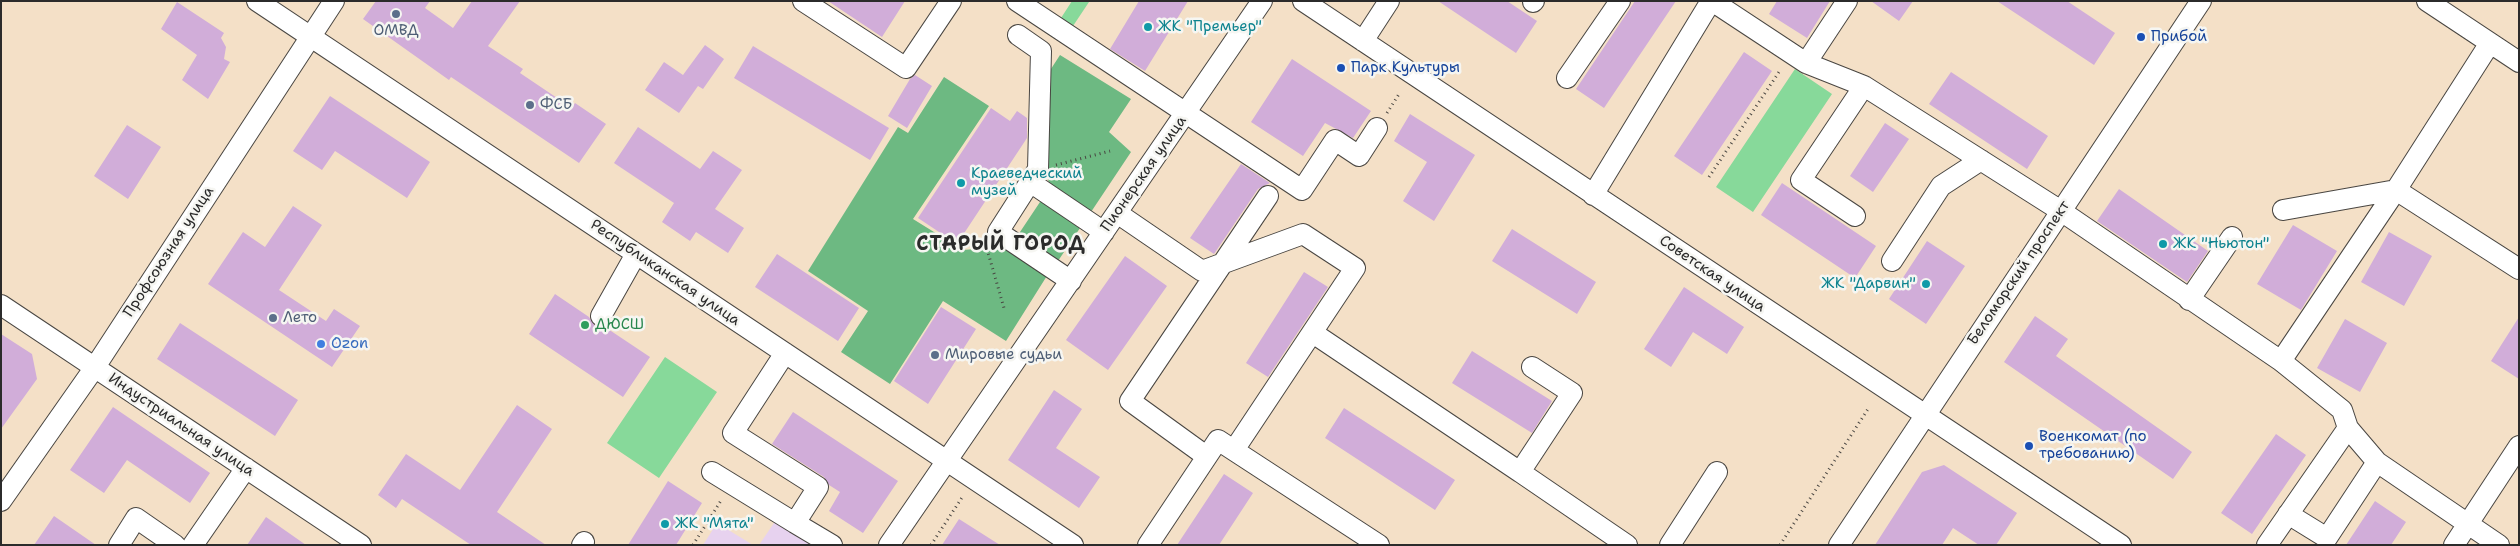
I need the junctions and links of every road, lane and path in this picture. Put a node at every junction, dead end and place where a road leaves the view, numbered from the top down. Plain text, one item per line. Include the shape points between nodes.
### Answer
1 (257, 1) edge
2 (334, 1) edge
3 (803, 1) edge
4 (951, 1) edge
5 (1017, 1) edge
6 (1262, 1) edge
7 (1303, 1) edge
8 (1389, 1) edge
9 (1620, 1) edge
10 (1712, 1) edge
11 (1847, 1) edge
12 (2201, 1) edge
13 (2427, 1) edge
14 (1018, 35) dead end
15 (310, 37) junction
16 (1363, 41) junction
17 (2490, 43) junction
18 (1799, 58) junction
19 (2519, 62) edge
20 (1567, 78) dead end
21 (1864, 86) junction
22 (1186, 114) junction
23 (1377, 128) dead end
24 (1110, 151) dead end
25 (1981, 160) junction
26 (1034, 176) junction
27 (1708, 177) dead end
28 (2396, 190) junction
29 (1593, 195) junction
30 (1268, 196) dead end
31 (2283, 210) dead end
32 (2061, 211) junction
33 (1117, 213) junction
34 (1855, 216) dead end
35 (998, 232) junction
36 (1104, 232) junction
37 (2232, 237) dead end
38 (636, 254) junction
39 (1892, 260) dead end
40 (1222, 264) junction
41 (2519, 269) edge
42 (1206, 276) junction
43 (1071, 281) junction
44 (2189, 300) junction
45 (1, 305) edge
46 (1004, 308) dead end
47 (600, 316) dead end
48 (1313, 333) junction
49 (785, 353) junction
50 (2281, 361) junction
51 (1532, 366) dead end
52 (94, 367) junction
53 (1868, 409) dead end
54 (1924, 415) junction
55 (2348, 428) junction
56 (2519, 446) edge
57 (1234, 450) junction
58 (1206, 456) junction
59 (947, 461) junction
60 (2377, 462) junction
61 (246, 468) junction
62 (712, 472) dead end
63 (1520, 472) junction
64 (1717, 472) dead end
65 (731, 484) junction
66 (963, 496) dead end
67 (1, 501) edge
68 (2288, 514) junction
69 (795, 523) junction
70 (2467, 524) junction
71 (120, 545) edge
72 (175, 545) edge
73 (193, 545) edge
74 (360, 545) edge
75 (692, 545) edge
76 (832, 545) edge
77 (889, 545) edge
78 (931, 545) edge
79 (1073, 545) edge
80 (1148, 545) edge
81 (1379, 545) edge
82 (1627, 545) edge
83 (1670, 545) edge
84 (1780, 545) edge
85 (1839, 545) edge
86 (2122, 545) edge
87 (2268, 545) edge
88 (2454, 545) edge
89 (2499, 545) edge

1 - 15 street, Республиканская улица
2 - 15 street, Профсоюзная улица
3 - 4 street via 906,68
5 - 22 street
6 - 22 street, Пионерская улица
7 - 16 street, Советская улица
8 - 16 street
9 - 20 street
10 - 18 street
10 - 29 street
11 - 18 street
12 - 32 street, Беломорский проспект
13 - 17 street
14 - 26 street via 1041,51
15 - 38 street, Республиканская улица
15 - 52 street, Профсоюзная улица
16 - 29 street, Советская улица
17 - 19 street
17 - 28 street
18 - 21 street
18 - 27 path
21 - 25 street
21 - 34 street via 1801,180
22 - 23 street via 1302,190 1335,140 1359,156
22 - 33 street, Пионерская улица
24 - 26 path
25 - 32 street
25 - 39 street via 1941,186
26 - 35 street
26 - 36 street
28 - 31 street
28 - 41 street
28 - 50 street
29 - 54 street, Советская улица
30 - 40 street
32 - 44 street
32 - 54 street, Беломорский проспект
33 - 36 street, Пионерская улица
33 - 42 street
35 - 43 street
35 - 46 path via 987,248
36 - 43 street, Пионерская улица
37 - 44 street
38 - 47 street
38 - 49 street, Республиканская улица
40 - 42 street
40 - 48 street via 1303,234 1356,268
42 - 58 street via 1130,401
43 - 59 street, Пионерская улица
44 - 50 street
45 - 52 street, Индустриальная улица
48 - 57 street
48 - 63 street
49 - 59 street, Республиканская улица
49 - 69 street via 733,433 818,487
50 - 55 street via 2342,410
51 - 63 street via 1572,393
52 - 61 street, Индустриальная улица
52 - 67 street, Профсоюзная улица
53 - 84 path
54 - 85 street, Беломорский проспект
54 - 86 street, Советская улица
55 - 60 street
55 - 68 street
56 - 70 street
57 - 58 street via 1218,440
57 - 81 street
58 - 80 street
59 - 77 street, Пионерская улица
59 - 79 street, Республиканская улица
60 - 68 street via 2327,538
60 - 70 street
61 - 73 street
61 - 74 street, Индустриальная улица
62 - 65 street
63 - 82 street
64 - 83 street
65 - 69 street
65 - 75 path
66 - 78 path
68 - 87 street
69 - 76 street
70 - 88 street
70 - 89 street
71 - 72 street via 136,518

